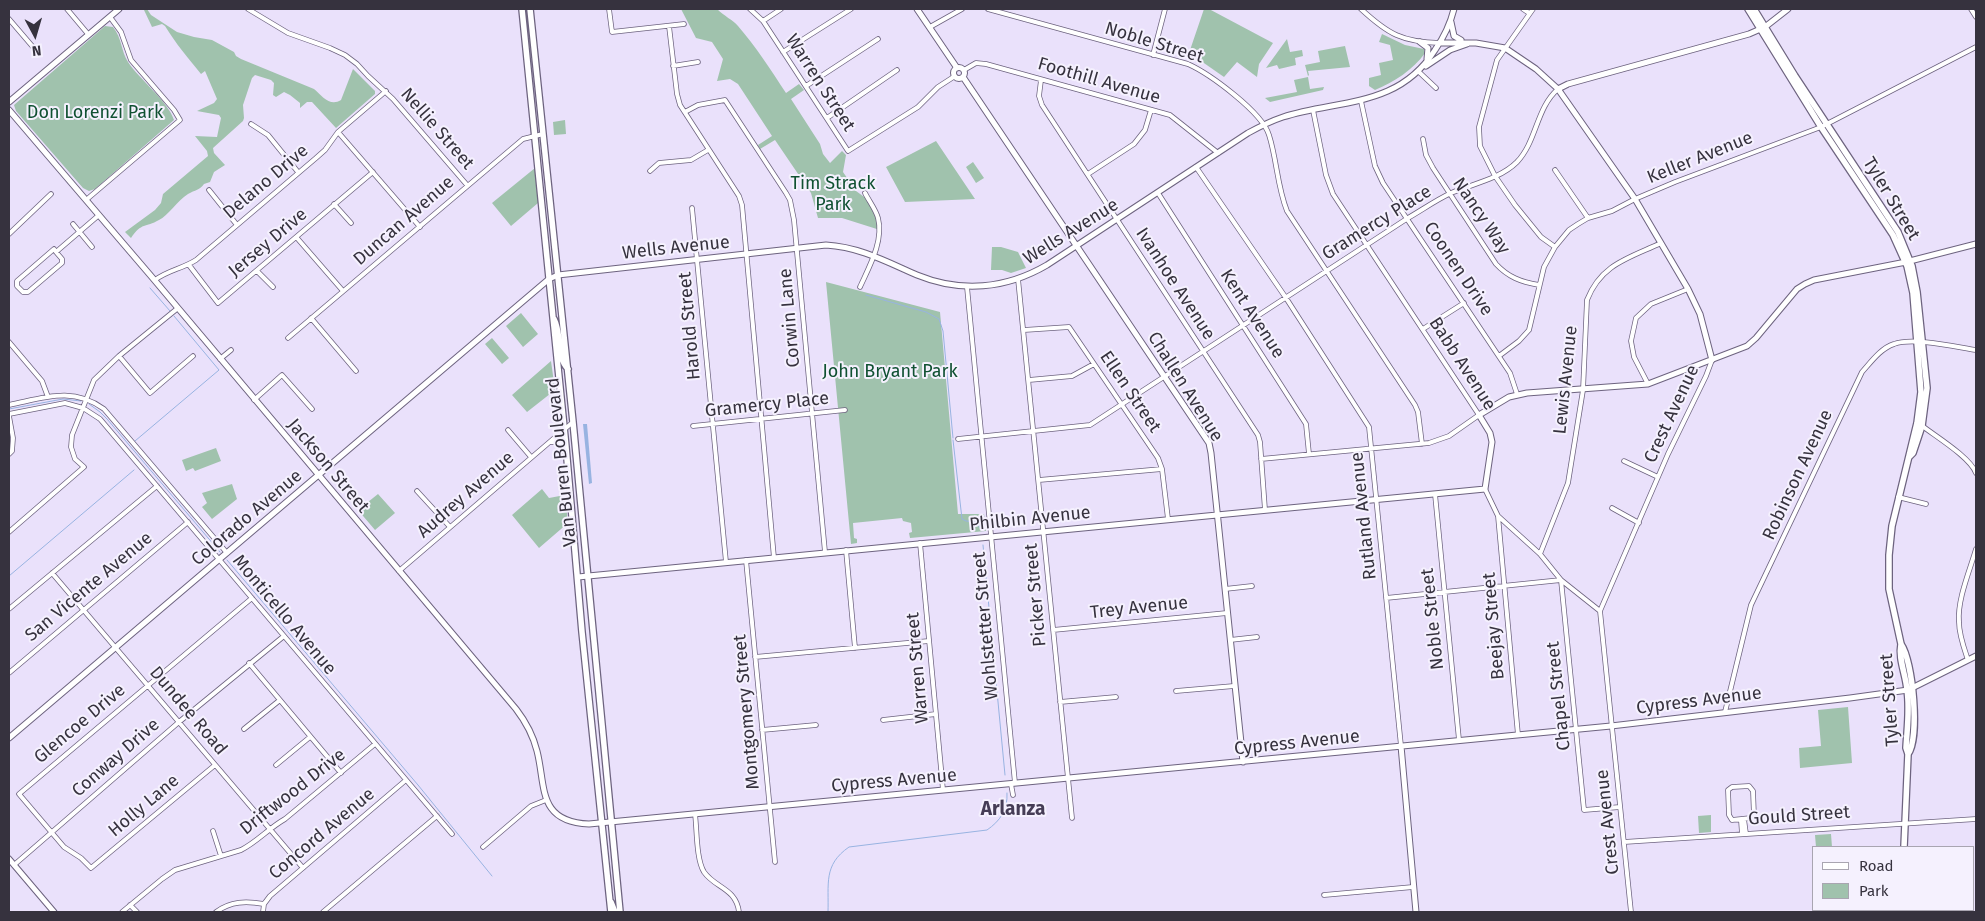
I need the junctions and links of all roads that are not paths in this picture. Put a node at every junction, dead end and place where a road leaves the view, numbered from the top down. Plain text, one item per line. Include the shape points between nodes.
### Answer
1 (67, 9) edge
2 (119, 9) edge
3 (248, 9) edge
4 (530, 9) edge
5 (609, 9) edge
6 (750, 9) edge
7 (782, 9) edge
8 (851, 9) edge
9 (917, 9) edge
10 (962, 9) edge
11 (988, 9) edge
12 (1165, 9) edge
13 (1360, 9) edge
14 (1454, 9) edge
15 (1523, 9) edge
16 (1533, 9) edge
17 (1748, 9) edge
18 (1754, 9) edge
19 (1788, 9) edge
20 (1971, 9) edge
21 (522, 10) edge
22 (1529, 13) junction
23 (1976, 16) edge
24 (110, 17) junction
25 (9, 19) edge
26 (1450, 20) junction
27 (763, 21) junction
28 (684, 24) dead end
29 (669, 26) junction
30 (930, 27) junction
31 (1763, 29) junction
32 (88, 34) junction
33 (534, 39) junction
34 (878, 39) dead end
35 (1420, 42) junction
36 (1472, 42) junction
37 (1440, 43) junction
38 (1976, 47) edge
39 (1505, 48) junction
40 (783, 52) junction
41 (39, 54) dead end
42 (1153, 55) junction
43 (698, 62) dead end
44 (673, 66) junction
45 (956, 68) junction
46 (1422, 68) junction
47 (897, 70) dead end
48 (964, 70) junction
49 (955, 76) junction
50 (962, 77) junction
51 (1041, 80) junction
52 (806, 86) junction
53 (1436, 88) dead end
54 (1558, 89) junction
55 (386, 91) junction
56 (1361, 101) junction
57 (9, 102) edge
58 (9, 110) edge
59 (1151, 110) junction
60 (1313, 110) junction
61 (685, 112) junction
62 (827, 118) junction
63 (251, 124) dead end
64 (1265, 124) junction
65 (1824, 125) junction
66 (338, 132) junction
67 (543, 134) junction
68 (535, 135) junction
69 (1423, 139) dead end
70 (708, 150) junction
71 (1218, 153) junction
72 (1196, 167) junction
73 (650, 170) dead end
74 (1555, 170) dead end
75 (298, 172) junction
76 (372, 172) junction
77 (1088, 174) junction
78 (1495, 176) junction
79 (467, 185) junction
80 (209, 190) dead end
81 (865, 193) dead end
82 (1158, 193) junction
83 (51, 194) dead end
84 (1449, 194) junction
85 (1635, 199) junction
86 (86, 200) junction
87 (334, 204) junction
88 (692, 208) dead end
89 (99, 215) junction
90 (1408, 218) junction
91 (1588, 218) junction
92 (1116, 220) junction
93 (351, 223) dead end
94 (73, 224) dead end
95 (236, 225) junction
96 (420, 227) junction
97 (80, 232) junction
98 (9, 234) edge
99 (297, 238) junction
100 (1661, 242) junction
101 (1976, 244) edge
102 (1366, 245) junction
103 (1076, 246) junction
104 (92, 247) dead end
105 (1555, 247) junction
106 (797, 248) junction
107 (56, 252) junction
108 (747, 254) junction
109 (874, 255) junction
110 (698, 260) junction
111 (1908, 261) junction
112 (189, 265) junction
113 (257, 271) junction
114 (1327, 271) junction
115 (558, 275) junction
116 (549, 279) junction
117 (1018, 279) junction
118 (155, 280) junction
119 (1539, 285) junction
120 (273, 287) dead end
121 (860, 287) dead end
122 (967, 287) junction
123 (1688, 289) junction
124 (343, 291) junction
125 (1286, 298) junction
126 (1464, 304) junction
127 (178, 308) junction
128 (553, 316) junction
129 (311, 318) junction
130 (1243, 325) junction
131 (1423, 329) junction
132 (1024, 330) junction
133 (288, 338) dead end
134 (9, 342) edge
135 (1920, 342) junction
136 (231, 350) dead end
137 (1976, 350) edge
138 (1203, 352) junction
139 (120, 356) junction
140 (193, 356) dead end
141 (1499, 356) junction
142 (220, 359) junction
143 (1712, 360) junction
144 (1094, 364) junction
145 (568, 369) junction
146 (356, 371) dead end
147 (1164, 377) junction
148 (1029, 380) junction
149 (1648, 384) junction
150 (1583, 390) junction
151 (1516, 394) junction
152 (48, 397) junction
153 (86, 398) junction
154 (254, 400) junction
155 (9, 405) edge
156 (1121, 405) junction
157 (83, 408) junction
158 (312, 409) dead end
159 (845, 410) dead end
160 (812, 414) junction
161 (9, 415) edge
162 (1479, 415) junction
163 (763, 419) junction
164 (573, 422) junction
165 (1919, 424) junction
166 (712, 425) junction
167 (693, 426) dead end
168 (564, 428) junction
169 (508, 430) dead end
170 (1034, 430) junction
171 (981, 435) junction
172 (958, 439) dead end
173 (551, 442) junction
174 (1422, 444) junction
175 (566, 447) junction
176 (1371, 448) junction
177 (9, 454) edge
178 (1309, 454) junction
179 (531, 457) junction
180 (1262, 459) junction
181 (1624, 460) dead end
182 (1162, 468) junction
183 (1976, 473) edge
184 (318, 475) junction
185 (1658, 477) junction
186 (1039, 480) junction
187 (157, 486) junction
188 (1485, 489) junction
189 (417, 491) dead end
190 (1435, 494) junction
191 (1898, 497) junction
192 (1377, 499) junction
193 (1926, 504) dead end
194 (1612, 508) dead end
195 (1265, 510) junction
196 (1218, 515) junction
197 (1498, 516) junction
198 (1168, 519) junction
199 (188, 522) junction
200 (1639, 523) junction
201 (450, 527) junction
202 (1044, 531) junction
203 (9, 532) edge
204 (992, 537) junction
205 (920, 543) junction
206 (1976, 548) edge
207 (846, 550) junction
208 (825, 552) junction
209 (227, 553) junction
210 (1540, 554) junction
211 (774, 558) junction
212 (219, 560) junction
213 (746, 560) junction
214 (726, 562) junction
215 (399, 571) junction
216 (52, 573) junction
217 (588, 576) junction
218 (578, 577) junction
219 (1561, 580) junction
220 (1252, 586) dead end
221 (1504, 586) junction
222 (1225, 589) junction
223 (1444, 592) junction
224 (252, 598) junction
225 (1386, 598) junction
226 (9, 610) edge
227 (83, 610) junction
228 (1600, 611) junction
229 (1227, 613) junction
230 (1053, 630) junction
231 (284, 636) junction
232 (1257, 637) dead end
233 (1230, 640) junction
234 (929, 641) junction
235 (116, 648) junction
236 (855, 648) junction
237 (755, 656) junction
238 (1976, 656) edge
239 (1968, 660) junction
240 (249, 663) junction
241 (9, 673) edge
242 (148, 685) junction
243 (1234, 686) junction
244 (1910, 689) junction
245 (1176, 691) dead end
246 (1116, 697) dead end
247 (280, 700) junction
248 (599, 702) junction
249 (1060, 702) junction
250 (590, 703) junction
251 (1725, 712) junction
252 (936, 714) junction
253 (883, 720) dead end
254 (178, 722) junction
255 (816, 725) dead end
256 (1611, 726) junction
257 (244, 729) dead end
258 (1575, 729) junction
259 (762, 730) junction
260 (1518, 734) junction
261 (310, 737) junction
262 (9, 738) edge
263 (1459, 740) junction
264 (375, 744) junction
265 (1401, 746) junction
266 (1243, 762) junction
267 (215, 765) junction
268 (276, 765) dead end
269 (340, 773) junction
270 (1068, 779) junction
271 (406, 780) junction
272 (1013, 784) junction
273 (943, 790) junction
274 (1013, 795) dead end
275 (546, 800) junction
276 (770, 806) junction
277 (1620, 808) junction
278 (695, 814) junction
279 (436, 816) junction
280 (1072, 818) dead end
281 (1976, 819) edge
282 (1743, 820) junction
283 (611, 822) junction
284 (602, 823) junction
285 (1904, 823) junction
286 (269, 828) junction
287 (213, 831) dead end
288 (51, 832) junction
289 (452, 834) dead end
290 (1744, 834) junction
291 (1624, 842) junction
292 (1904, 846) edge
293 (483, 847) dead end
294 (221, 856) junction
295 (9, 859) edge
296 (775, 862) dead end
297 (14, 865) junction
298 (303, 868) junction
299 (1414, 887) junction
300 (1324, 895) dead end
301 (609, 898) junction
302 (264, 904) junction
303 (130, 905) junction
304 (54, 912) edge
305 (122, 912) edge
306 (137, 912) edge
307 (216, 912) edge
308 (263, 912) edge
309 (323, 912) edge
310 (611, 912) edge
311 (615, 912) edge
312 (620, 912) edge
313 (739, 912) edge
314 (1416, 912) edge
315 (1631, 912) edge

1 - 32 street
2 - 24 street
3 - 55 street, Nellie Street via 288,32 344,55
4 - 33 main road, Van Buren Boulevard
5 - 29 street via 612,32
6 - 27 street, Warren Street
7 - 27 street
8 - 40 street
9 - 30 street
10 - 30 street
11 - 42 street, Noble Street
12 - 42 street
13 - 35 street, Crest Avenue via 1381,28
14 - 26 street, Wells Avenue
15 - 22 street
16 - 22 street
17 - 31 main road, Tyler Street
18 - 31 main road, Tyler Street
19 - 31 street
20 - 23 street
21 - 33 main road via 530,38
21 - 68 main road, Van Buren Boulevard
22 - 39 street
24 - 32 street
24 - 86 street via 121,32 131,60 180,120
25 - 41 street
26 - 36 street via 1458,40
26 - 37 street, Wells Avenue
27 - 40 street, Warren Street
28 - 29 street
29 - 44 street
30 - 45 street
31 - 54 street
31 - 65 main road, Tyler Street
32 - 57 street
33 - 67 main road, Van Buren Boulevard
34 - 52 street
35 - 37 street, Crest Avenue
35 - 46 street via 1428,50
36 - 37 street, Crest Avenue
36 - 39 street, Crest Avenue
36 - 46 street via 1450,50
37 - 46 street, Wells Avenue
38 - 65 street, Keller Avenue
39 - 54 street, Crest Avenue
39 - 78 street via 1492,72 1479,127 1480,146
40 - 52 street, Warren Street
42 - 64 street, Noble Street via 1188,64 1208,74
43 - 44 street
44 - 61 street via 677,94
45 - 48 street
45 - 49 street
46 - 53 street
46 - 56 street, Wells Avenue via 1389,92
47 - 62 street
48 - 50 street
48 - 51 street, Foothill Avenue via 982,63
49 - 50 street
49 - 62 street, Warren Street via 918,107 848,151
50 - 103 street, Challen Avenue
51 - 59 street, Foothill Avenue
51 - 77 street, Ivanhoe Avenue via 1039,96 1042,105
52 - 62 street, Warren Street
54 - 78 street, Gramercy Place via 1543,109 1526,151 1516,163
54 - 85 street, Crest Avenue
55 - 66 street, Delano Drive
55 - 79 street, Nellie Street
56 - 60 street, Wells Avenue
56 - 90 street, Coonen Drive via 1375,166
58 - 86 street, Jackson Street
59 - 71 street, Foothill Avenue via 1170,115
59 - 77 street via 1145,130 1134,144
60 - 64 street, Wells Avenue
60 - 102 street, Babb Avenue via 1328,185
61 - 70 street
61 - 106 street, Corwin Lane via 698,105 725,100 790,200
63 - 75 street via 268,135
64 - 71 street, Wells Avenue
64 - 114 street via 1281,197
65 - 85 street, Keller Avenue
65 - 111 main road, Tyler Street via 1864,185
66 - 75 street, Delano Drive via 325,150
66 - 76 street
67 - 68 street, Duncan Avenue
67 - 115 main road, Van Buren Boulevard
68 - 79 street, Duncan Avenue via 523,139
68 - 116 main road, Van Buren Boulevard
69 - 84 street, Nancy Way via 1426,155
70 - 73 street via 691,160 659,163
70 - 108 street via 739,196
71 - 72 street, Wells Avenue
72 - 82 street, Wells Avenue
72 - 125 street, Rutland Avenue
74 - 91 street
75 - 95 street, Delano Drive
76 - 87 street, Jersey Drive
76 - 96 street
77 - 92 street, Ivanhoe Avenue
78 - 84 street, Gramercy Place
78 - 105 street via 1541,237
79 - 96 street, Duncan Avenue
80 - 95 street
81 - 109 street via 878,217 880,232
82 - 92 street, Wells Avenue
82 - 130 street, Kent Avenue
83 - 98 street
84 - 90 street, Gramercy Place
84 - 119 street, Nancy Way via 1504,273
85 - 91 street, Keller Avenue via 1612,212
85 - 100 street, Crest Avenue
86 - 89 street, Jackson Street
87 - 93 street
87 - 99 street, Jersey Drive
88 - 110 street, Harold Street
89 - 97 street
89 - 118 street, Jackson Street
90 - 102 street, Gramercy Place
90 - 126 street, Coonen Drive
91 - 105 street, Keller Avenue via 1569,230
92 - 103 street, Wells Avenue
92 - 138 street, Ivanhoe Avenue
94 - 97 street
95 - 112 street, Delano Drive
96 - 124 street, Duncan Avenue
97 - 104 street
97 - 107 street
99 - 113 street, Jersey Drive
99 - 124 street
100 - 123 street, Crest Avenue
100 - 150 street, Lewis Avenue via 1608,268 1592,286 1587,300
101 - 111 street
102 - 114 street, Gramercy Place
102 - 131 street, Babb Avenue
103 - 117 street, Wells Avenue
103 - 147 street, Challen Avenue
105 - 119 street, Keller Avenue
106 - 108 street, Wells Avenue
106 - 109 street, Wells Avenue via 842,246
106 - 160 street, Corwin Lane
107 - 107 street via 54,249 17,281 22,292 28,292 62,262
108 - 110 street, Wells Avenue
108 - 163 street
109 - 121 street
109 - 122 street, Wells Avenue via 927,279
110 - 115 street, Wells Avenue
110 - 166 street, Harold Street
111 - 135 main road, Tyler Street
111 - 143 street via 1805,284 1797,289 1751,343
112 - 113 street, Jersey Drive via 218,303
112 - 118 street, Delano Drive
113 - 120 street
114 - 125 street, Gramercy Place
114 - 174 street via 1415,405
115 - 116 street, Wells Avenue
115 - 145 main road, Van Buren Boulevard
116 - 128 main road, Van Buren Boulevard
116 - 184 street, Colorado Avenue
117 - 122 street, Wells Avenue
117 - 132 street, Picker Street
118 - 127 street, Jackson Street
119 - 141 street, Keller Avenue via 1532,323 1519,342
122 - 171 street, Wohlstetter Street
123 - 143 street, Crest Avenue via 1700,314
123 - 149 street via 1651,304 1636,318 1631,341 1634,357
124 - 129 street, Duncan Avenue
125 - 130 street, Gramercy Place
125 - 176 street, Rutland Avenue via 1369,426
126 - 131 street
126 - 141 street, Coonen Drive
127 - 139 street
127 - 142 street, Jackson Street
128 - 145 main road via 559,327 562,360
128 - 168 main road, Van Buren Boulevard
129 - 133 street, Duncan Avenue
129 - 146 street
130 - 138 street, Gramercy Place
130 - 178 street, Kent Avenue via 1306,424
131 - 162 street, Babb Avenue
132 - 144 street, Ellen Street via 1069,327
132 - 148 street, Picker Street
134 - 152 street via 42,381
135 - 137 street, Robinson Avenue
135 - 165 main road, Tyler Street
135 - 251 street, Robinson Avenue via 1895,343 1882,350 1862,372 1751,605
136 - 142 street
138 - 147 street, Gramercy Place
138 - 180 street, Ivanhoe Avenue via 1258,435
139 - 140 street via 150,393
139 - 153 street via 94,380
141 - 151 street, Coonen Drive via 1510,374
142 - 154 street, Jackson Street
143 - 149 street
143 - 185 street, Crest Avenue
144 - 148 street via 1072,376
144 - 156 street, Ellen Street
145 - 164 main road, Van Buren Boulevard
147 - 156 street, Gramercy Place
147 - 196 street, Challen Avenue via 1209,443
148 - 170 street, Picker Street
149 - 150 street
150 - 151 street
150 - 210 street, Lewis Avenue via 1568,483
151 - 162 street
152 - 153 street, Monticello Avenue via 73,395
152 - 155 street, Monticello Avenue
153 - 157 street
153 - 209 street, Monticello Avenue via 104,409
154 - 158 street via 282,375
154 - 184 street, Jackson Street
156 - 170 street, Gramercy Place via 1090,425
156 - 182 street, Ellen Street
157 - 161 street, Monticello Avenue via 65,403
157 - 187 street, Monticello Avenue via 100,419
157 - 203 street via 72,435 71,447 75,459 84,468
159 - 160 street, Gramercy Place
160 - 163 street, Gramercy Place
160 - 208 street, Corwin Lane
161 - 177 street via 13,438
162 - 174 street via 1449,436
162 - 188 street, Babb Avenue via 1492,442
163 - 166 street, Gramercy Place
163 - 211 street
164 - 168 street, Audrey Avenue
164 - 217 main road, Van Buren Boulevard
165 - 183 street via 1962,457
165 - 191 main road, Tyler Street
166 - 167 street, Gramercy Place
166 - 214 street, Harold Street
168 - 173 street, Audrey Avenue
168 - 175 main road, Van Buren Boulevard
169 - 179 street
170 - 171 street, Gramercy Place
170 - 186 street, Picker Street
171 - 172 street, Gramercy Place
171 - 204 street, Wohlstetter Street
173 - 175 street
173 - 179 street, Audrey Avenue
174 - 176 street
175 - 218 main road, Van Buren Boulevard
176 - 178 street
176 - 192 street, Rutland Avenue
178 - 180 street
179 - 201 street, Audrey Avenue
180 - 195 street, Ivanhoe Avenue
181 - 185 street
182 - 186 street
182 - 198 street, Ellen Street
184 - 209 street, Colorado Avenue
184 - 215 street, Jackson Street
185 - 200 street, Crest Avenue
186 - 202 street, Picker Street
187 - 199 street, Monticello Avenue
187 - 216 street
188 - 190 street, Philbin Avenue
188 - 197 street
189 - 201 street
190 - 192 street, Philbin Avenue
190 - 223 street, Noble Street
191 - 193 street
191 - 244 main road, Tyler Street via 1889,555 1889,589 1905,650
192 - 195 street, Philbin Avenue
192 - 225 street, Rutland Avenue
194 - 200 street
195 - 196 street, Philbin Avenue
196 - 198 street, Philbin Avenue
196 - 222 street, Challen Avenue
197 - 210 street
197 - 221 street, Beejay Street
198 - 202 street, Philbin Avenue
199 - 212 street, Monticello Avenue
199 - 227 street, San Vicente Avenue
200 - 228 street, Crest Avenue
201 - 215 street, Audrey Avenue
202 - 204 street, Philbin Avenue
202 - 230 street, Picker Street
204 - 205 street, Philbin Avenue
204 - 272 street, Wohlstetter Street
205 - 207 street, Philbin Avenue
205 - 234 street, Warren Street
206 - 239 street via 1958,619
207 - 208 street, Philbin Avenue
207 - 236 street
208 - 211 street, Philbin Avenue
209 - 212 street, Colorado Avenue
210 - 219 street
211 - 213 street, Philbin Avenue
212 - 224 street, Monticello Avenue
212 - 235 street, Colorado Avenue
213 - 214 street, Philbin Avenue
213 - 237 street, Montgomery Street
214 - 217 street, Philbin Avenue
215 - 275 street, Jackson Street via 524,720 538,752
216 - 226 street
216 - 227 street, Dundee Road
217 - 218 street, Philbin Avenue
217 - 248 main road, Van Buren Boulevard
218 - 250 main road, Van Buren Boulevard
219 - 221 street
219 - 228 street
219 - 258 street, Chapel Street
220 - 222 street
221 - 223 street
221 - 260 street, Beejay Street
222 - 229 street, Challen Avenue
223 - 225 street
223 - 263 street, Noble Street
224 - 231 street, Monticello Avenue
224 - 242 street, Glencoe Drive
225 - 265 street, Rutland Avenue
227 - 235 street, Dundee Road
227 - 241 street, San Vicente Avenue
228 - 256 street, Crest Avenue
229 - 230 street, Trey Avenue
229 - 233 street, Challen Avenue
230 - 249 street, Picker Street
231 - 240 street, Conway Drive
231 - 264 street, Monticello Avenue
232 - 233 street
233 - 243 street, Challen Avenue
234 - 236 street
234 - 252 street, Warren Street
235 - 242 street, Dundee Road
235 - 262 street, Colorado Avenue
236 - 237 street
237 - 259 street, Montgomery Street
238 - 239 street, Cypress Avenue
239 - 244 street, Cypress Avenue
240 - 247 street
240 - 254 street, Conway Drive
242 - 254 street, Dundee Road
242 - 288 street, Glencoe Drive via 19,794
243 - 245 street
243 - 266 street, Challen Avenue
244 - 251 street, Cypress Avenue
244 - 285 main road, Tyler Street via 1914,710
246 - 249 street
247 - 257 street
247 - 261 street
248 - 250 main road
248 - 283 main road, Van Buren Boulevard
249 - 270 street, Picker Street
250 - 284 main road, Van Buren Boulevard
251 - 256 street, Cypress Avenue
252 - 253 street
252 - 273 street, Warren Street
254 - 267 street, Dundee Road
254 - 288 street, Conway Drive
255 - 259 street
256 - 258 street, Cypress Avenue
256 - 277 street, Crest Avenue
258 - 260 street, Cypress Avenue
258 - 277 street, Chapel Street via 1584,810
259 - 276 street, Montgomery Street
260 - 263 street, Cypress Avenue
261 - 268 street
261 - 269 street
263 - 265 street, Cypress Avenue
264 - 269 street, Driftwood Drive
264 - 271 street, Monticello Avenue
265 - 266 street, Cypress Avenue
265 - 299 street, Rutland Avenue
266 - 270 street, Cypress Avenue
267 - 286 street, Dundee Road
267 - 288 street, Holly Lane via 91,868
269 - 286 street, Driftwood Drive via 285,819
270 - 272 street, Cypress Avenue
270 - 280 street, Picker Street
271 - 279 street, Monticello Avenue
271 - 298 street, Concord Avenue
272 - 273 street, Cypress Avenue
272 - 274 street, Wohlstetter Street
273 - 276 street, Cypress Avenue
275 - 284 street via 566,820 581,824
275 - 293 street via 531,806
276 - 278 street, Cypress Avenue
276 - 296 street, Montgomery Street
277 - 291 street, Crest Avenue
278 - 283 street, Cypress Avenue
278 - 313 street via 704,872 734,897
279 - 289 street, Monticello Avenue
279 - 309 street
281 - 285 street, Gould Street
282 - 282 street via 1754,816 1753,791 1750,787 1732,787 1728,790 1729,815 1732,819
282 - 290 street
283 - 284 street
283 - 312 main road, Van Buren Boulevard
284 - 301 main road, Van Buren Boulevard
285 - 290 street, Gould Street
285 - 292 main road, Tyler Street
286 - 294 street, Driftwood Drive via 250,845
286 - 298 street, Dundee Road
287 - 294 street
288 - 297 street, Conway Drive
290 - 291 street, Gould Street
291 - 315 street, Crest Avenue
294 - 303 street, Driftwood Drive via 175,870
295 - 297 street
297 - 304 street
298 - 302 street, Concord Avenue
299 - 300 street
299 - 314 street, Rutland Avenue
301 - 310 main road, Van Buren Boulevard
301 - 311 main road
302 - 307 street via 248,901
302 - 308 street, Concord Avenue
303 - 305 street, Driftwood Drive
303 - 306 street

